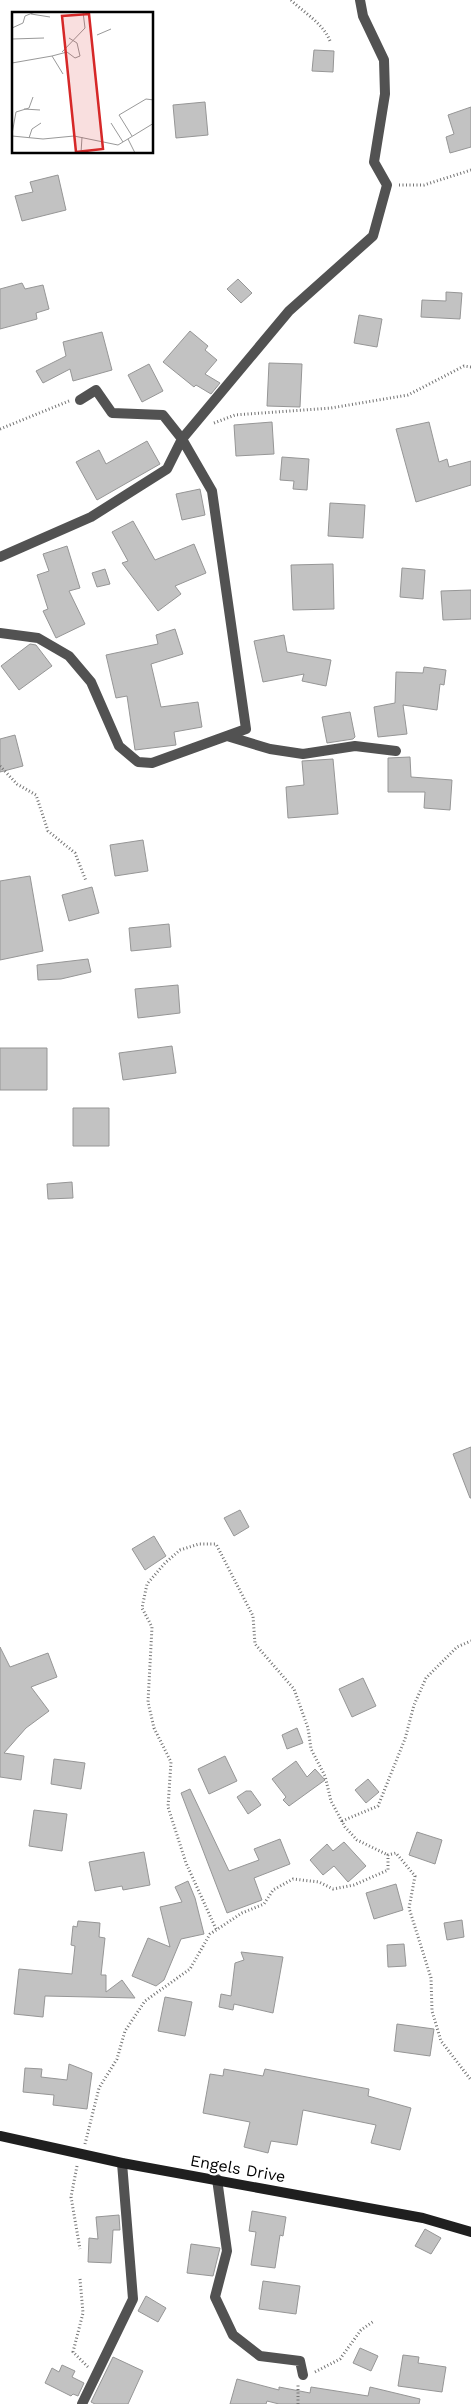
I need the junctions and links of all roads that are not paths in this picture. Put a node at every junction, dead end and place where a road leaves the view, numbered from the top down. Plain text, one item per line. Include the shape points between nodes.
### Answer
1 (360, 0) edge
2 (80, 400) dead end
3 (182, 439) junction
4 (0, 558) edge
5 (0, 633) edge
6 (227, 736) junction
7 (396, 751) dead end
8 (0, 2136) edge
9 (122, 2163) junction
10 (216, 2179) junction
11 (471, 2232) edge
12 (302, 2375) road end
13 (82, 2404) edge

1 - 3 street via 363,16 384,60 385,94 374,162 387,185 373,236 289,311
2 - 3 street via 96,390 112,413 162,415
3 - 4 street via 167,470 91,517
3 - 6 street via 212,491 246,729
5 - 6 street via 38,638 68,656 91,682 120,746 138,762 152,763
6 - 7 street via 270,749 303,754 355,746
8 - 9 street, Engels Drive
9 - 10 street, Engels Drive
9 - 13 street via 133,2299
10 - 11 street, Engels Drive via 423,2218
10 - 12 street via 226,2251 215,2296 232,2334 260,2356 300,2361

